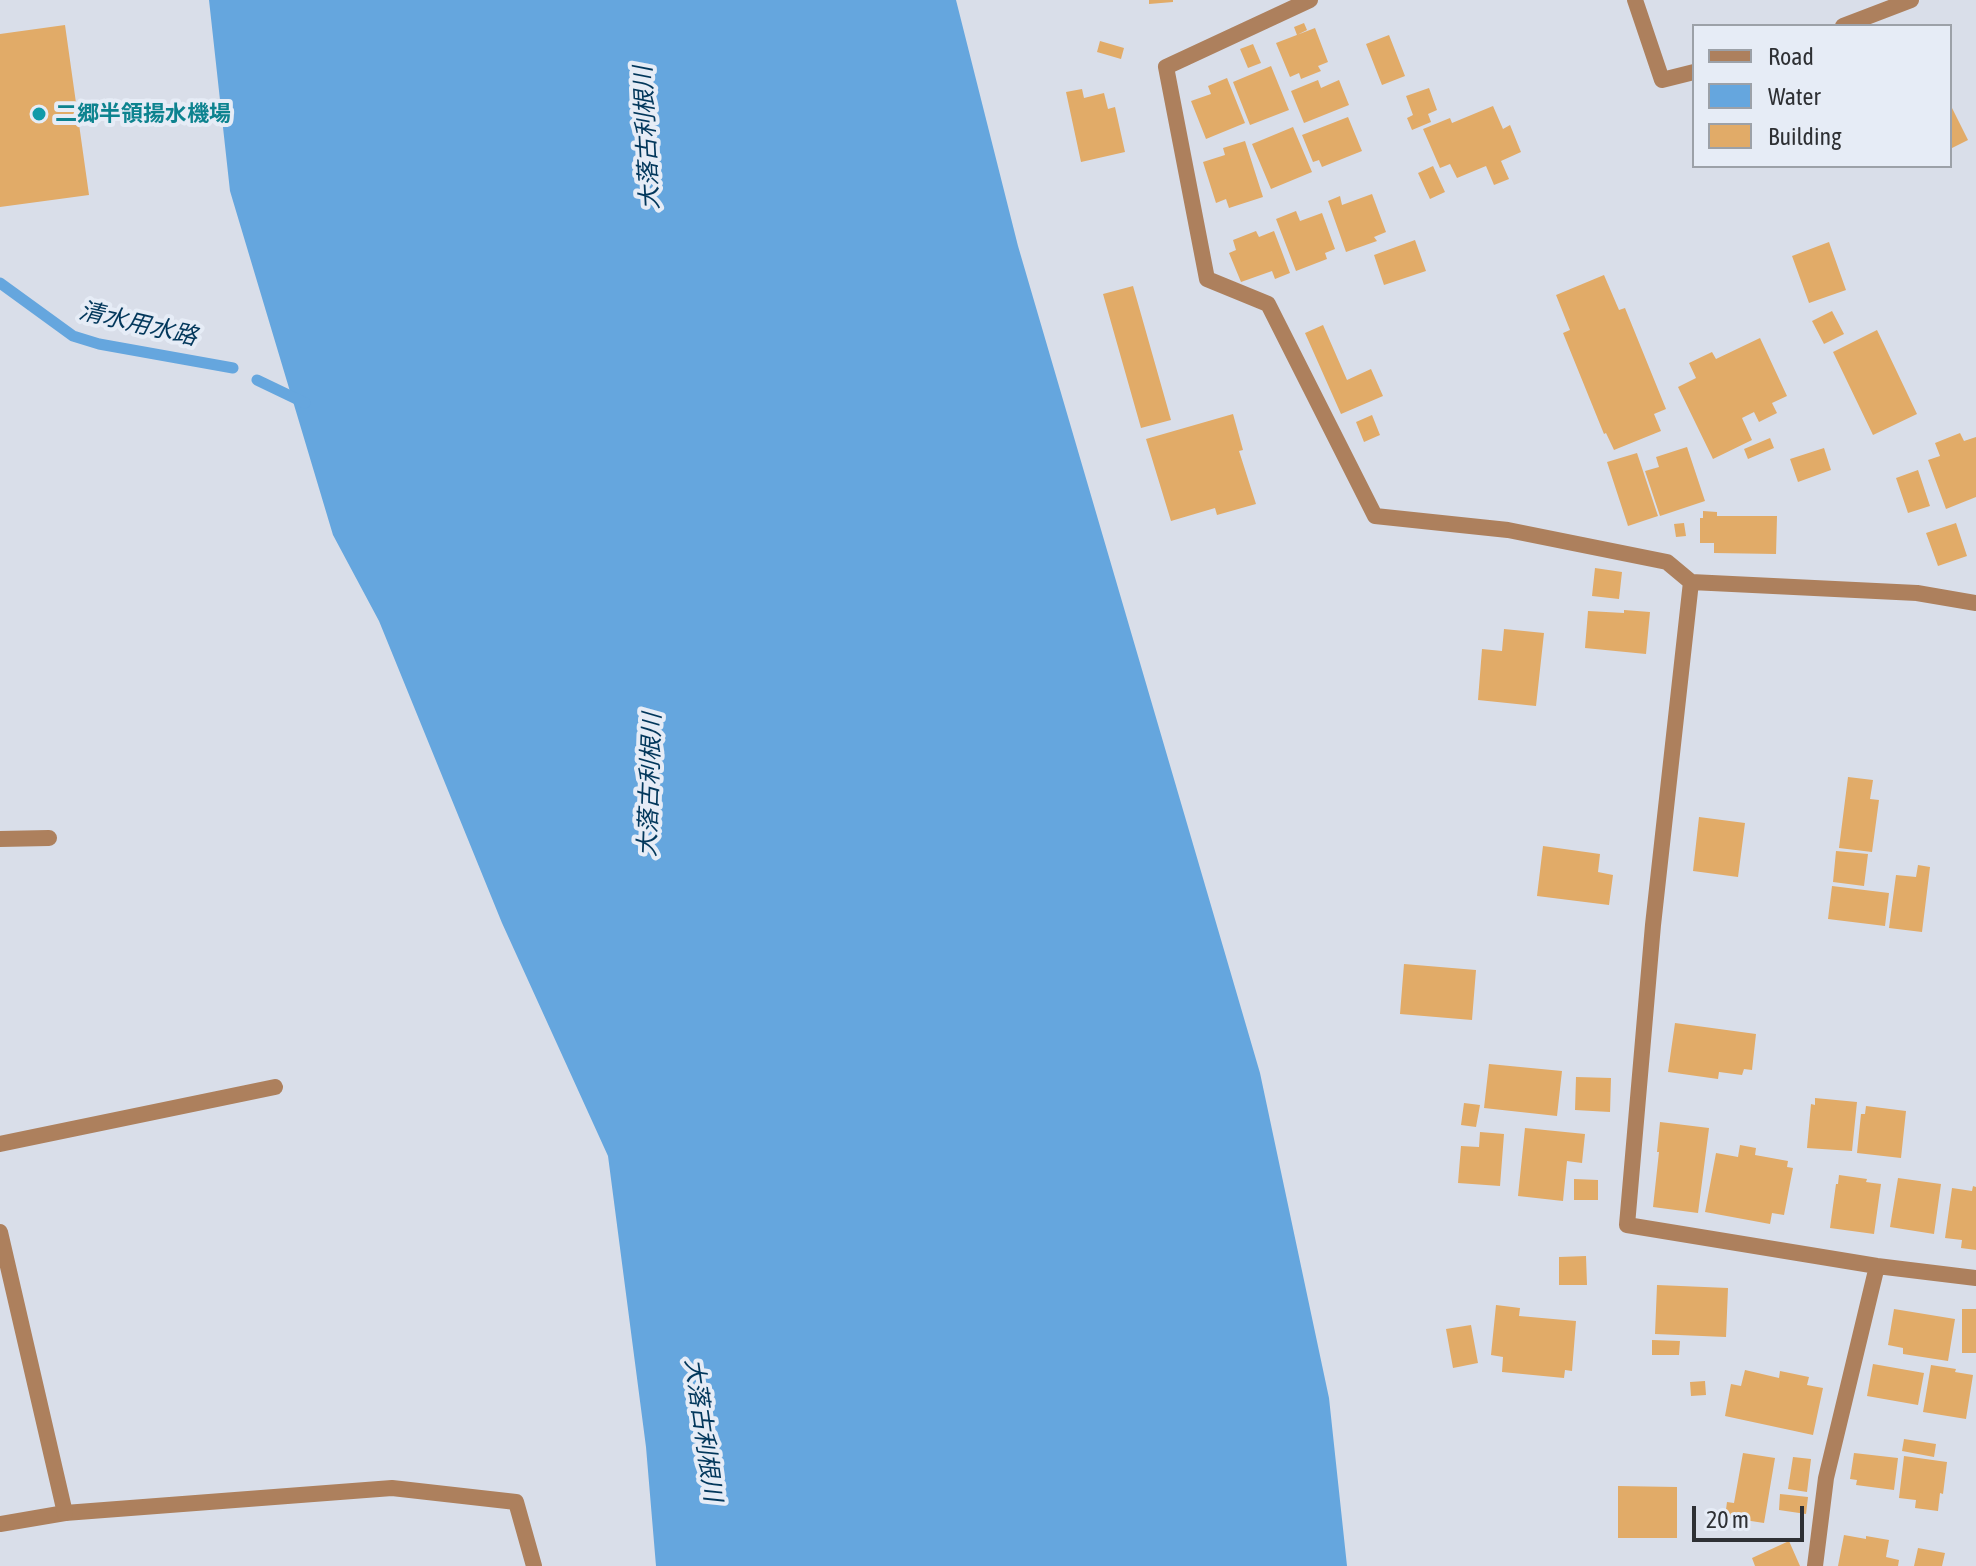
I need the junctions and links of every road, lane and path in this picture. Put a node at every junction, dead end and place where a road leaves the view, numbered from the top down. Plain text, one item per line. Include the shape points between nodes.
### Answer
1 (1310, 0) edge
2 (1635, 0) edge
3 (1911, 0) edge
4 (1848, 24) edge
5 (1692, 72) edge
6 (1691, 582) junction
7 (1976, 603) edge
8 (49, 838) dead end
9 (0, 839) edge
10 (275, 1087) dead end
11 (0, 1144) edge
12 (0, 1232) edge
13 (1877, 1266) junction
14 (1976, 1278) edge
15 (65, 1513) junction
16 (0, 1524) edge
17 (534, 1566) edge
18 (1815, 1566) edge

1 - 6 street via 1166,67 1207,279 1268,304 1375,516 1508,530 1667,562
2 - 5 street via 1662,80
3 - 4 street
6 - 7 street via 1917,593
6 - 13 street via 1627,1225
8 - 9 street
10 - 11 street
12 - 15 street
13 - 14 street
13 - 18 street via 1826,1478
15 - 16 street
15 - 17 street via 392,1488 500,1500 516,1502

